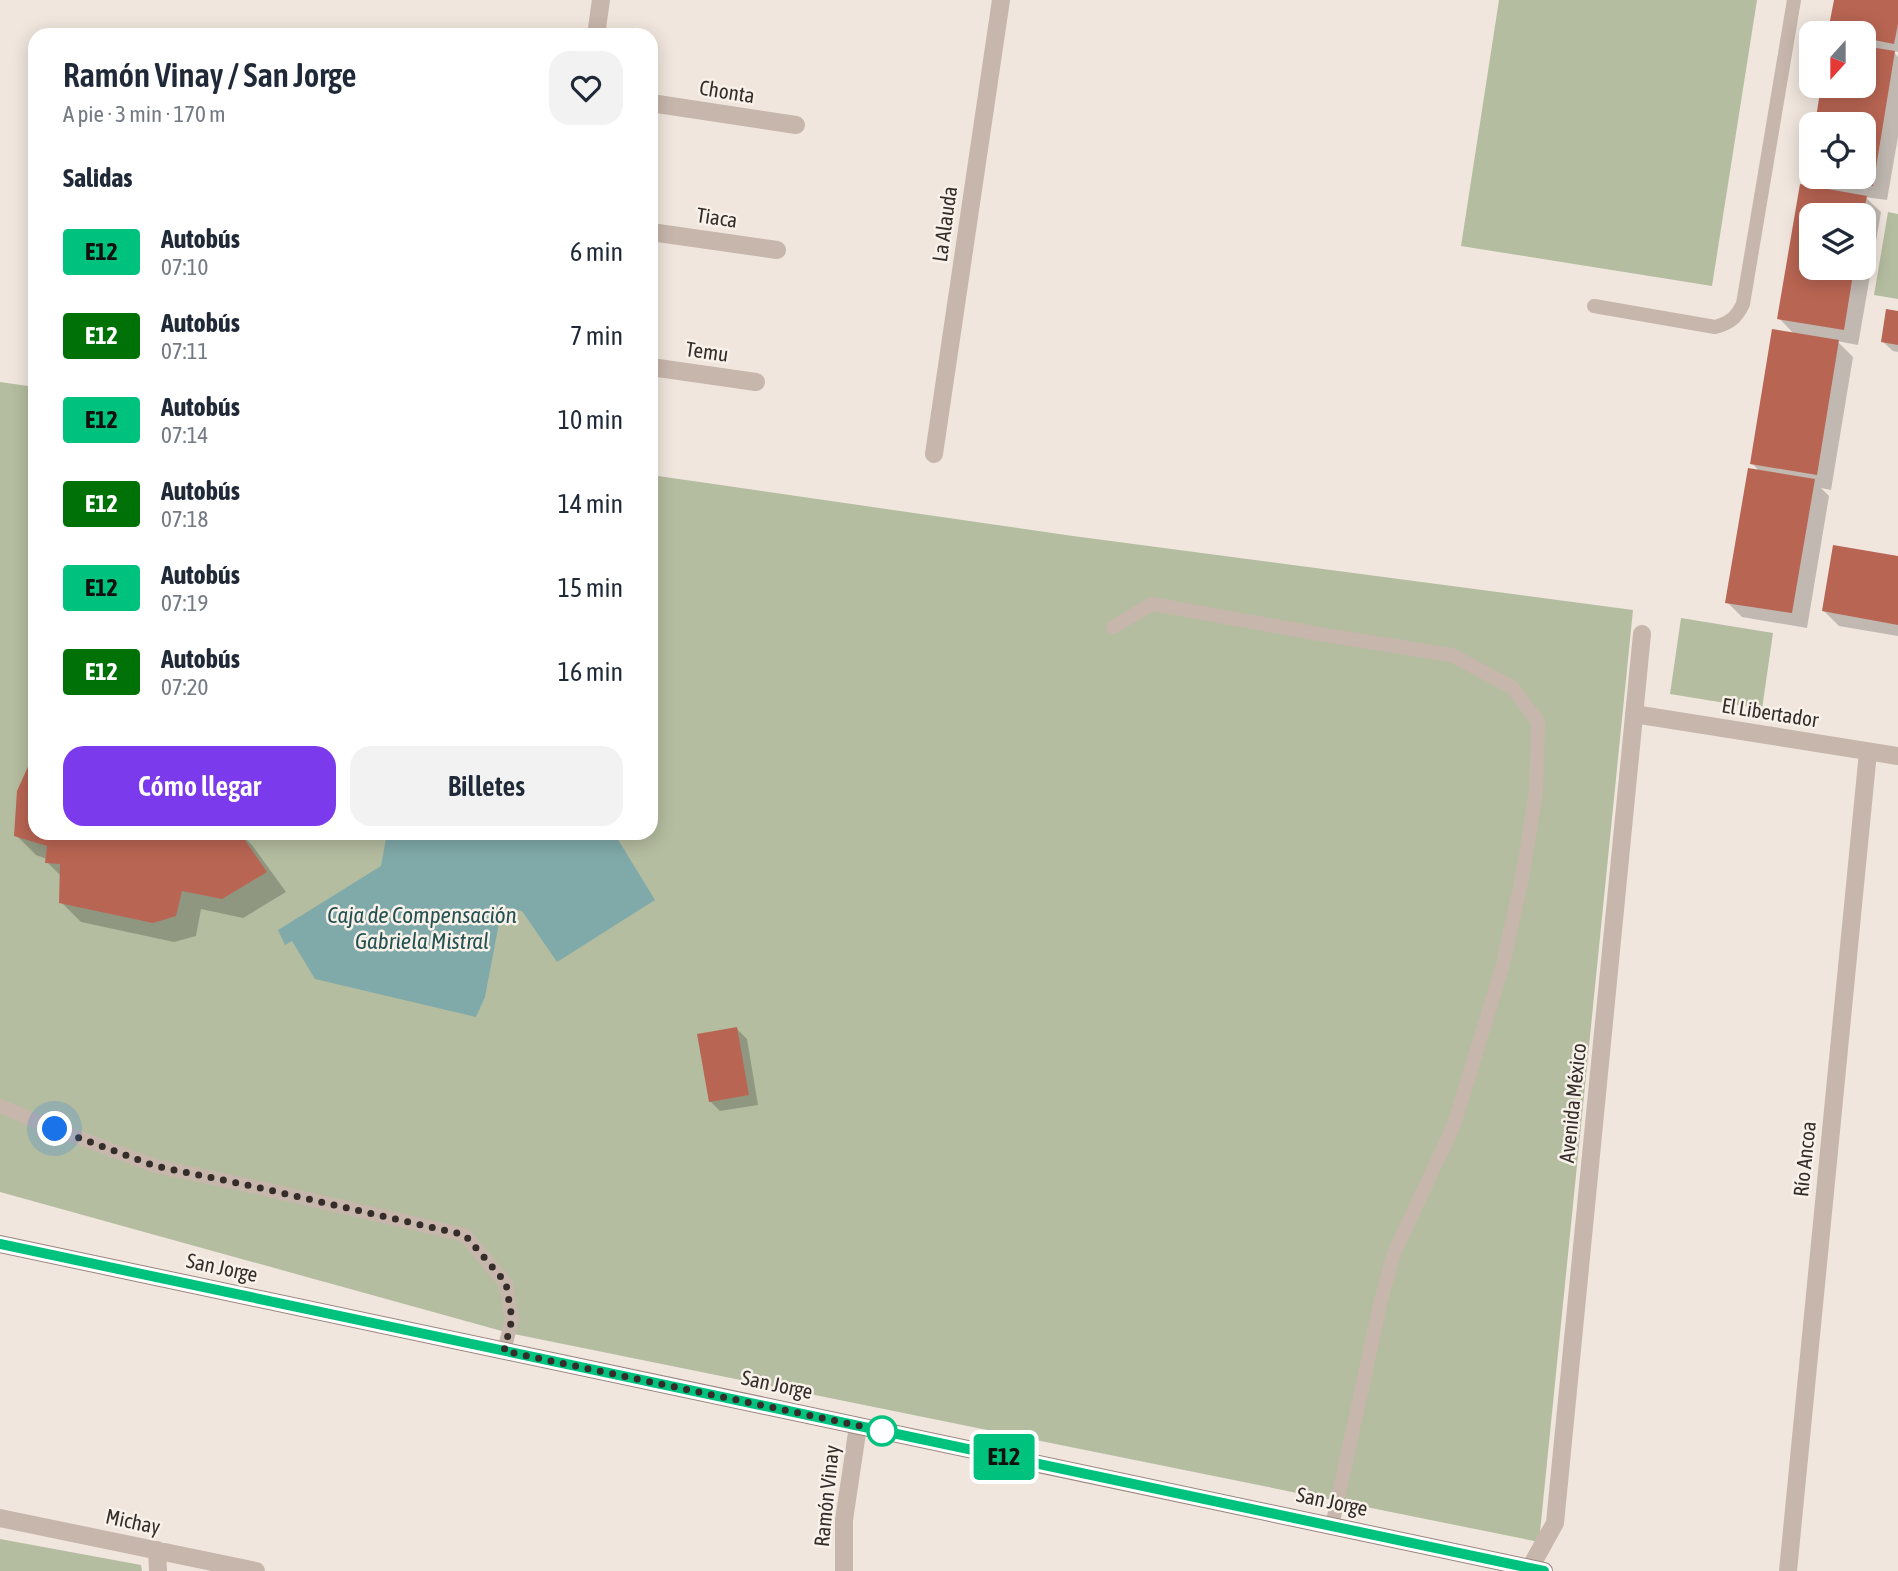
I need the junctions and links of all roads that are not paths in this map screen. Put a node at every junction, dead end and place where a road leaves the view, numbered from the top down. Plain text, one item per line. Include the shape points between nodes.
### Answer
1 (601, 0) edge
2 (1000, 0) edge
3 (1794, 0) edge
4 (597, 28) edge
5 (658, 104) edge
6 (796, 125) dead end
7 (658, 233) edge
8 (776, 250) dead end
9 (1594, 306) dead end
10 (658, 368) edge
11 (756, 382) dead end
12 (933, 454) dead end
13 (1113, 627) dead end
14 (1642, 634) dead end
15 (1634, 714) junction
16 (1868, 752) junction
17 (1898, 756) edge
18 (0, 1106) edge
19 (0, 1244) edge
20 (504, 1351) junction
21 (858, 1426) junction
22 (0, 1518) edge
23 (1332, 1526) junction
24 (157, 1550) junction
25 (1535, 1570) edge
26 (158, 1571) edge
27 (256, 1571) edge
28 (844, 1571) edge
29 (1788, 1571) edge

1 - 4 street
2 - 12 street, La Alauda
3 - 9 lane via 1743,304 1737,316 1715,327
5 - 6 street, Chonta
7 - 8 street, Tiaca
10 - 11 street, Temu
13 - 23 lane via 1152,604 1451,655 1513,687 1538,722 1536,792 1503,964 1454,1125 1394,1253
14 - 15 street, Avenida México
15 - 16 street, El Libertador
15 - 25 street, Avenida México via 1555,1523
16 - 17 street, El Libertador
16 - 29 street, Río Ancoa
18 - 20 lane via 155,1166 465,1235 506,1283 512,1319
19 - 20 street, San Jorge
20 - 21 street, San Jorge
21 - 23 street, San Jorge
21 - 28 street, Ramón Vinay via 844,1520
22 - 24 street, Michay
23 - 25 street, San Jorge
24 - 26 street
24 - 27 street, Michay

